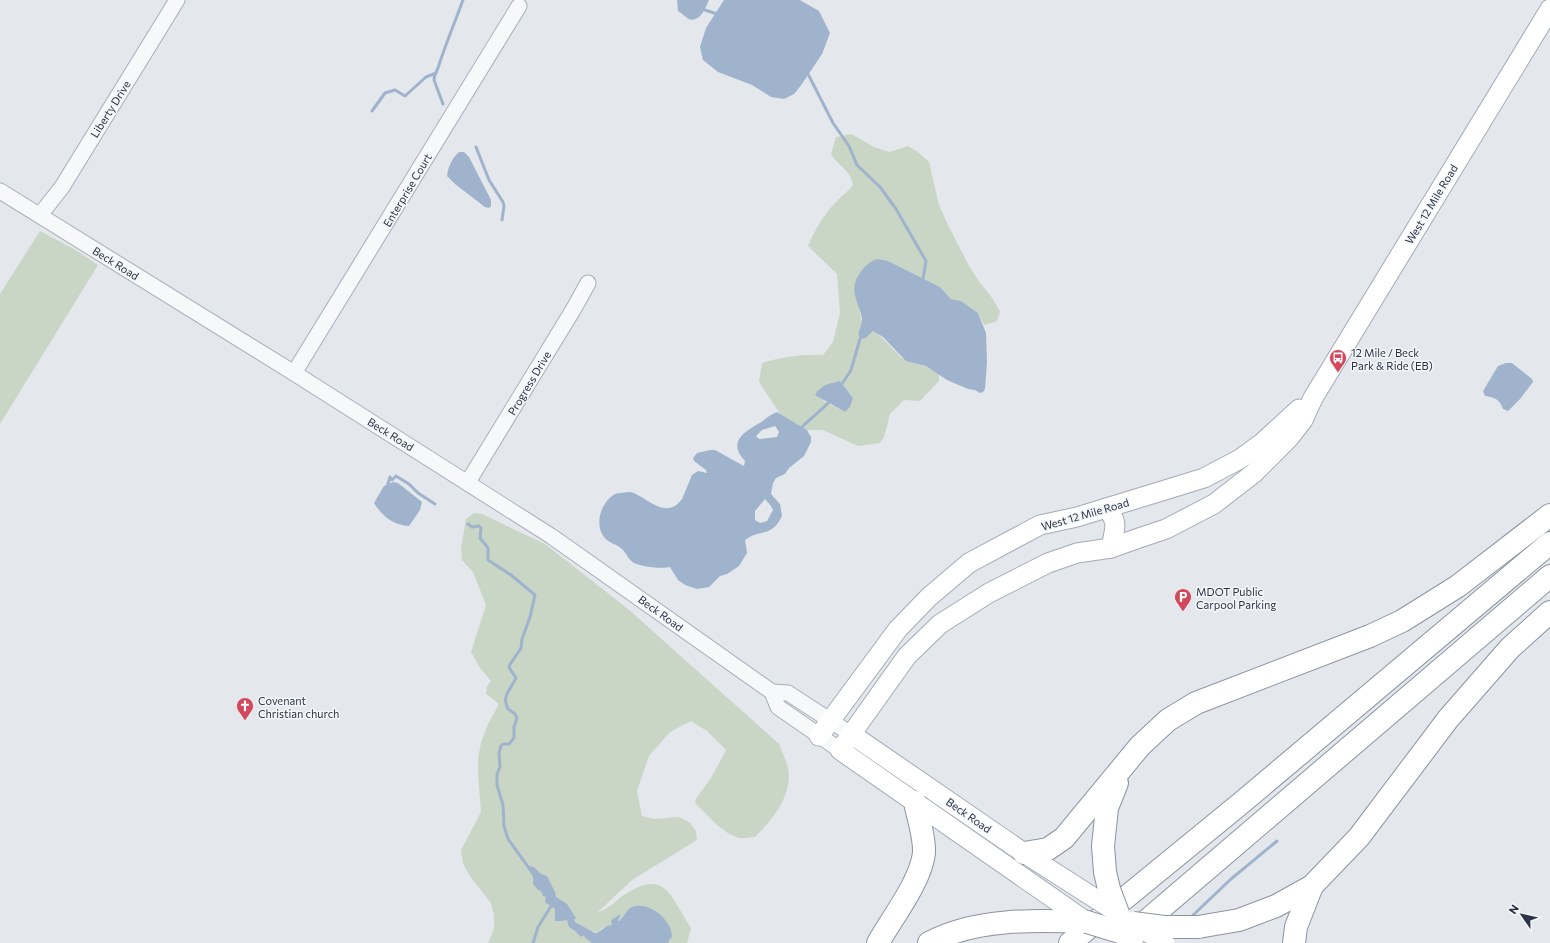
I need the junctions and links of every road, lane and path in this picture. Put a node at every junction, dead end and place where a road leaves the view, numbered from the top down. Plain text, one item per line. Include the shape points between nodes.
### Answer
1 (177, 0) edge
2 (519, 6) dead end
3 (1550, 9) edge
4 (0, 191) edge
5 (40, 215) junction
6 (588, 283) dead end
7 (294, 373) junction
8 (1313, 398) junction
9 (1204, 478) junction
10 (468, 482) junction
11 (1214, 504) junction
12 (1106, 508) junction
13 (1550, 515) edge
14 (1550, 543) edge
15 (1110, 548) junction
16 (1550, 576) edge
17 (1550, 612) edge
18 (772, 692) junction
19 (830, 720) junction
20 (851, 734) junction
21 (819, 736) junction
22 (1140, 746) junction
23 (840, 750) junction
24 (915, 802) junction
25 (1024, 853) junction
26 (1312, 886) junction
27 (1085, 892) joint
28 (1058, 914) junction
29 (1118, 931) edge
30 (878, 943) edge
31 (929, 943) edge
32 (1070, 943) edge
33 (1156, 943) edge
34 (1165, 943) edge
35 (1294, 943) edge

1 - 5 street, Liberty Drive via 62,187
2 - 7 street, Enterprise Court
3 - 8 main road, West 12 Mile Road
4 - 5 street, Beck Road
5 - 7 street, Beck Road
6 - 10 street, Progress Drive
7 - 10 street, Beck Road
8 - 9 main road, West 12 Mile Road via 1262,443 1240,459
8 - 11 main road, West 12 Mile Road via 1303,420 1289,438 1254,473
9 - 11 main road via 1203,488 1206,496
9 - 12 main road, West 12 Mile Road
10 - 18 street, Beck Road via 551,536
11 - 15 main road, West 12 Mile Road via 1166,529
12 - 15 main road via 1115,522
12 - 19 main road, West 12 Mile Road via 1040,525 969,563 898,628
13 - 22 highway via 1458,586 1402,621 1196,703 1168,720
14 - 32 highway via 1258,789
15 - 20 main road, West 12 Mile Road via 1077,553 1048,564 989,593 940,624 907,656
16 - 29 highway
17 - 26 highway via 1510,648 1448,719 1358,837
18 - 19 street, Beck Road via 788,693
18 - 21 street, Beck Road via 778,707
19 - 20 street, Beck Road
19 - 21 main road, West 12 Mile Road
20 - 23 main road, West 12 Mile Road
20 - 25 main road, Beck Road
21 - 23 street, Beck Road
22 - 25 highway via 1064,838 1048,849
22 - 29 highway, bridge via 1120,777 1107,808 1103,846 1105,872
23 - 24 main road, Beck Road
24 - 28 main road, Beck Road
24 - 30 highway via 924,852 918,876
25 - 27 main road, Beck Road
26 - 29 highway, bridge via 1276,906 1239,920 1198,927
26 - 35 highway via 1296,927
27 - 29 highway
28 - 29 highway
28 - 31 highway via 970,927
29 - 33 highway
29 - 34 main road, bridge

